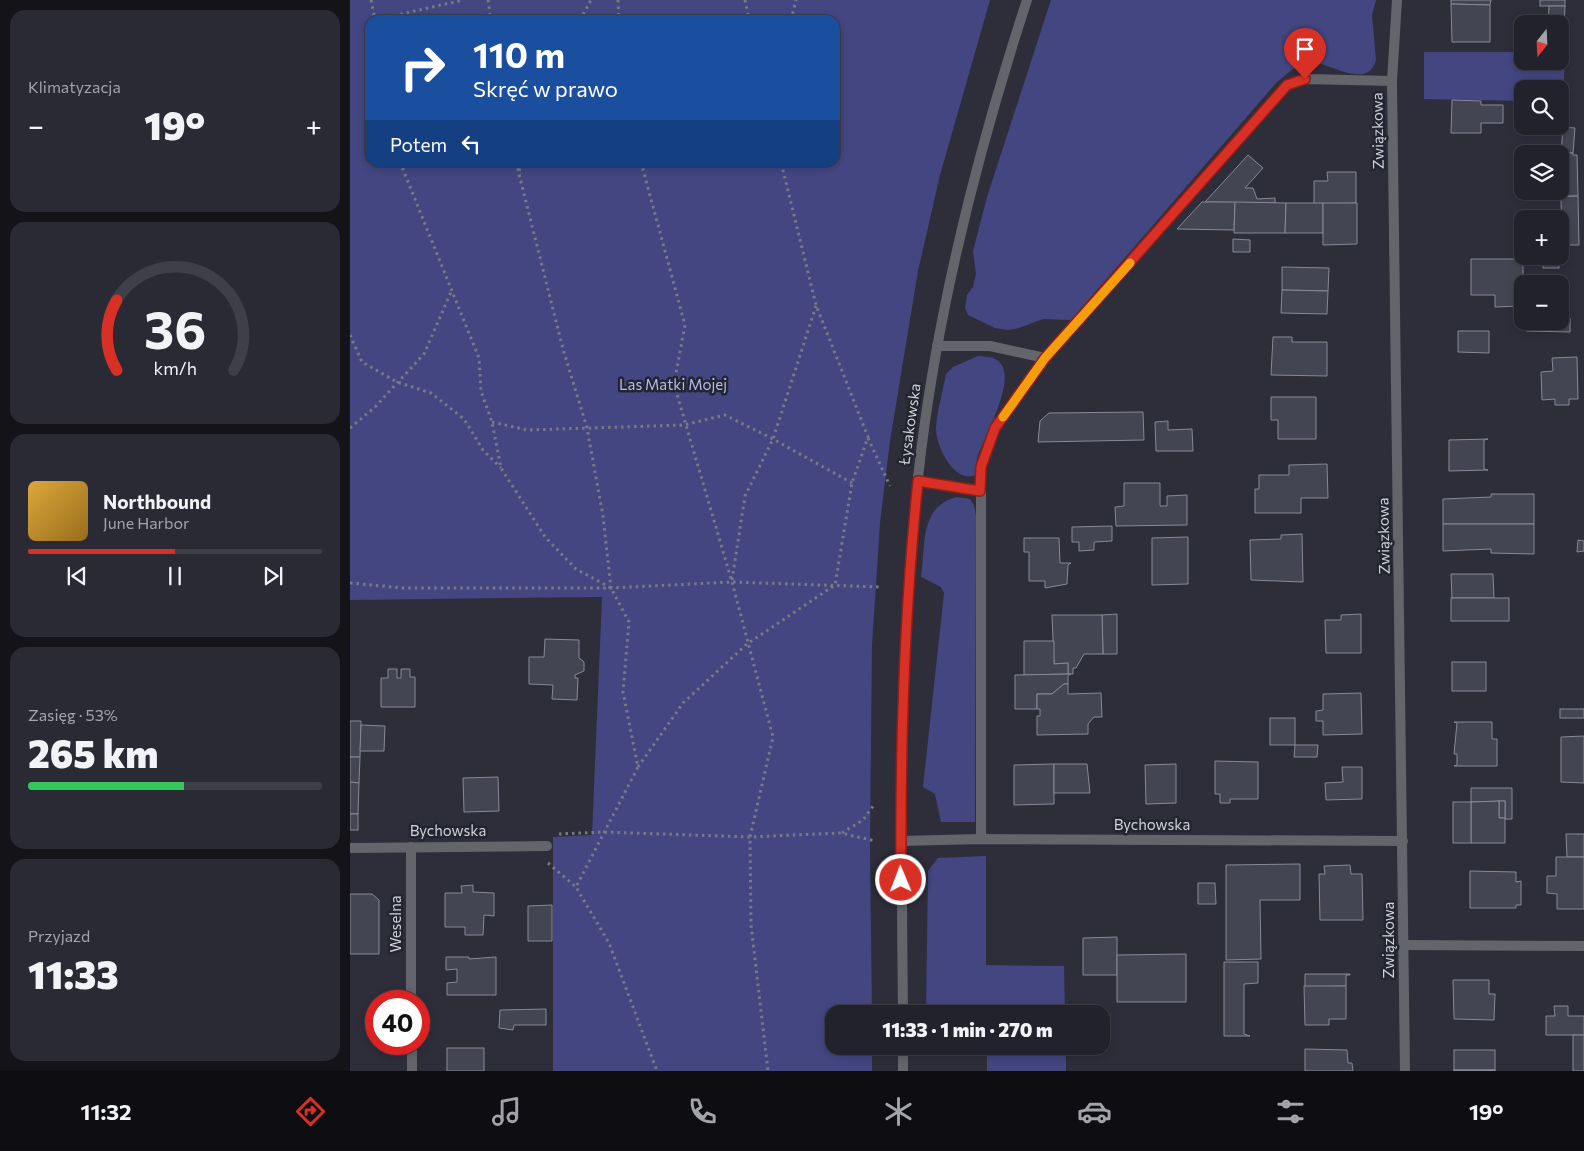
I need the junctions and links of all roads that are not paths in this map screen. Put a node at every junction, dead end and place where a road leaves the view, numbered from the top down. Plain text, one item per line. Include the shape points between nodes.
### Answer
1 (1028, 0) edge
2 (1396, 0) edge
3 (1392, 81) junction
4 (937, 346) junction
5 (1045, 358) junction
6 (918, 481) junction
7 (980, 491) junction
8 (981, 839) junction
9 (901, 841) junction
10 (1403, 841) junction
11 (547, 846) dead end
12 (410, 847) junction
13 (350, 848) edge
14 (1404, 945) junction
15 (1584, 946) edge
16 (411, 990) edge
17 (903, 1005) edge
18 (412, 1055) edge
19 (903, 1055) edge
20 (412, 1071) edge
21 (904, 1071) edge
22 (1404, 1071) edge

1 - 4 street, Łysakowska via 992,111 972,187
2 - 3 street, Związkowa
3 - 5 street via 1305,79 1287,85
3 - 10 street, Związkowa
4 - 5 street via 990,346
4 - 6 street, Łysakowska
5 - 7 street via 995,428 981,467
6 - 7 street
6 - 9 street, Łysakowska via 908,583 902,706
7 - 8 street
8 - 9 street, Bychowska
8 - 10 street, Bychowska
9 - 17 street, Łysakowska
10 - 14 street, Związkowa
11 - 12 street, Bychowska
12 - 13 street, Bychowska
12 - 16 street, Weselna
14 - 15 street
14 - 22 street, Związkowa
18 - 20 street
19 - 21 street

